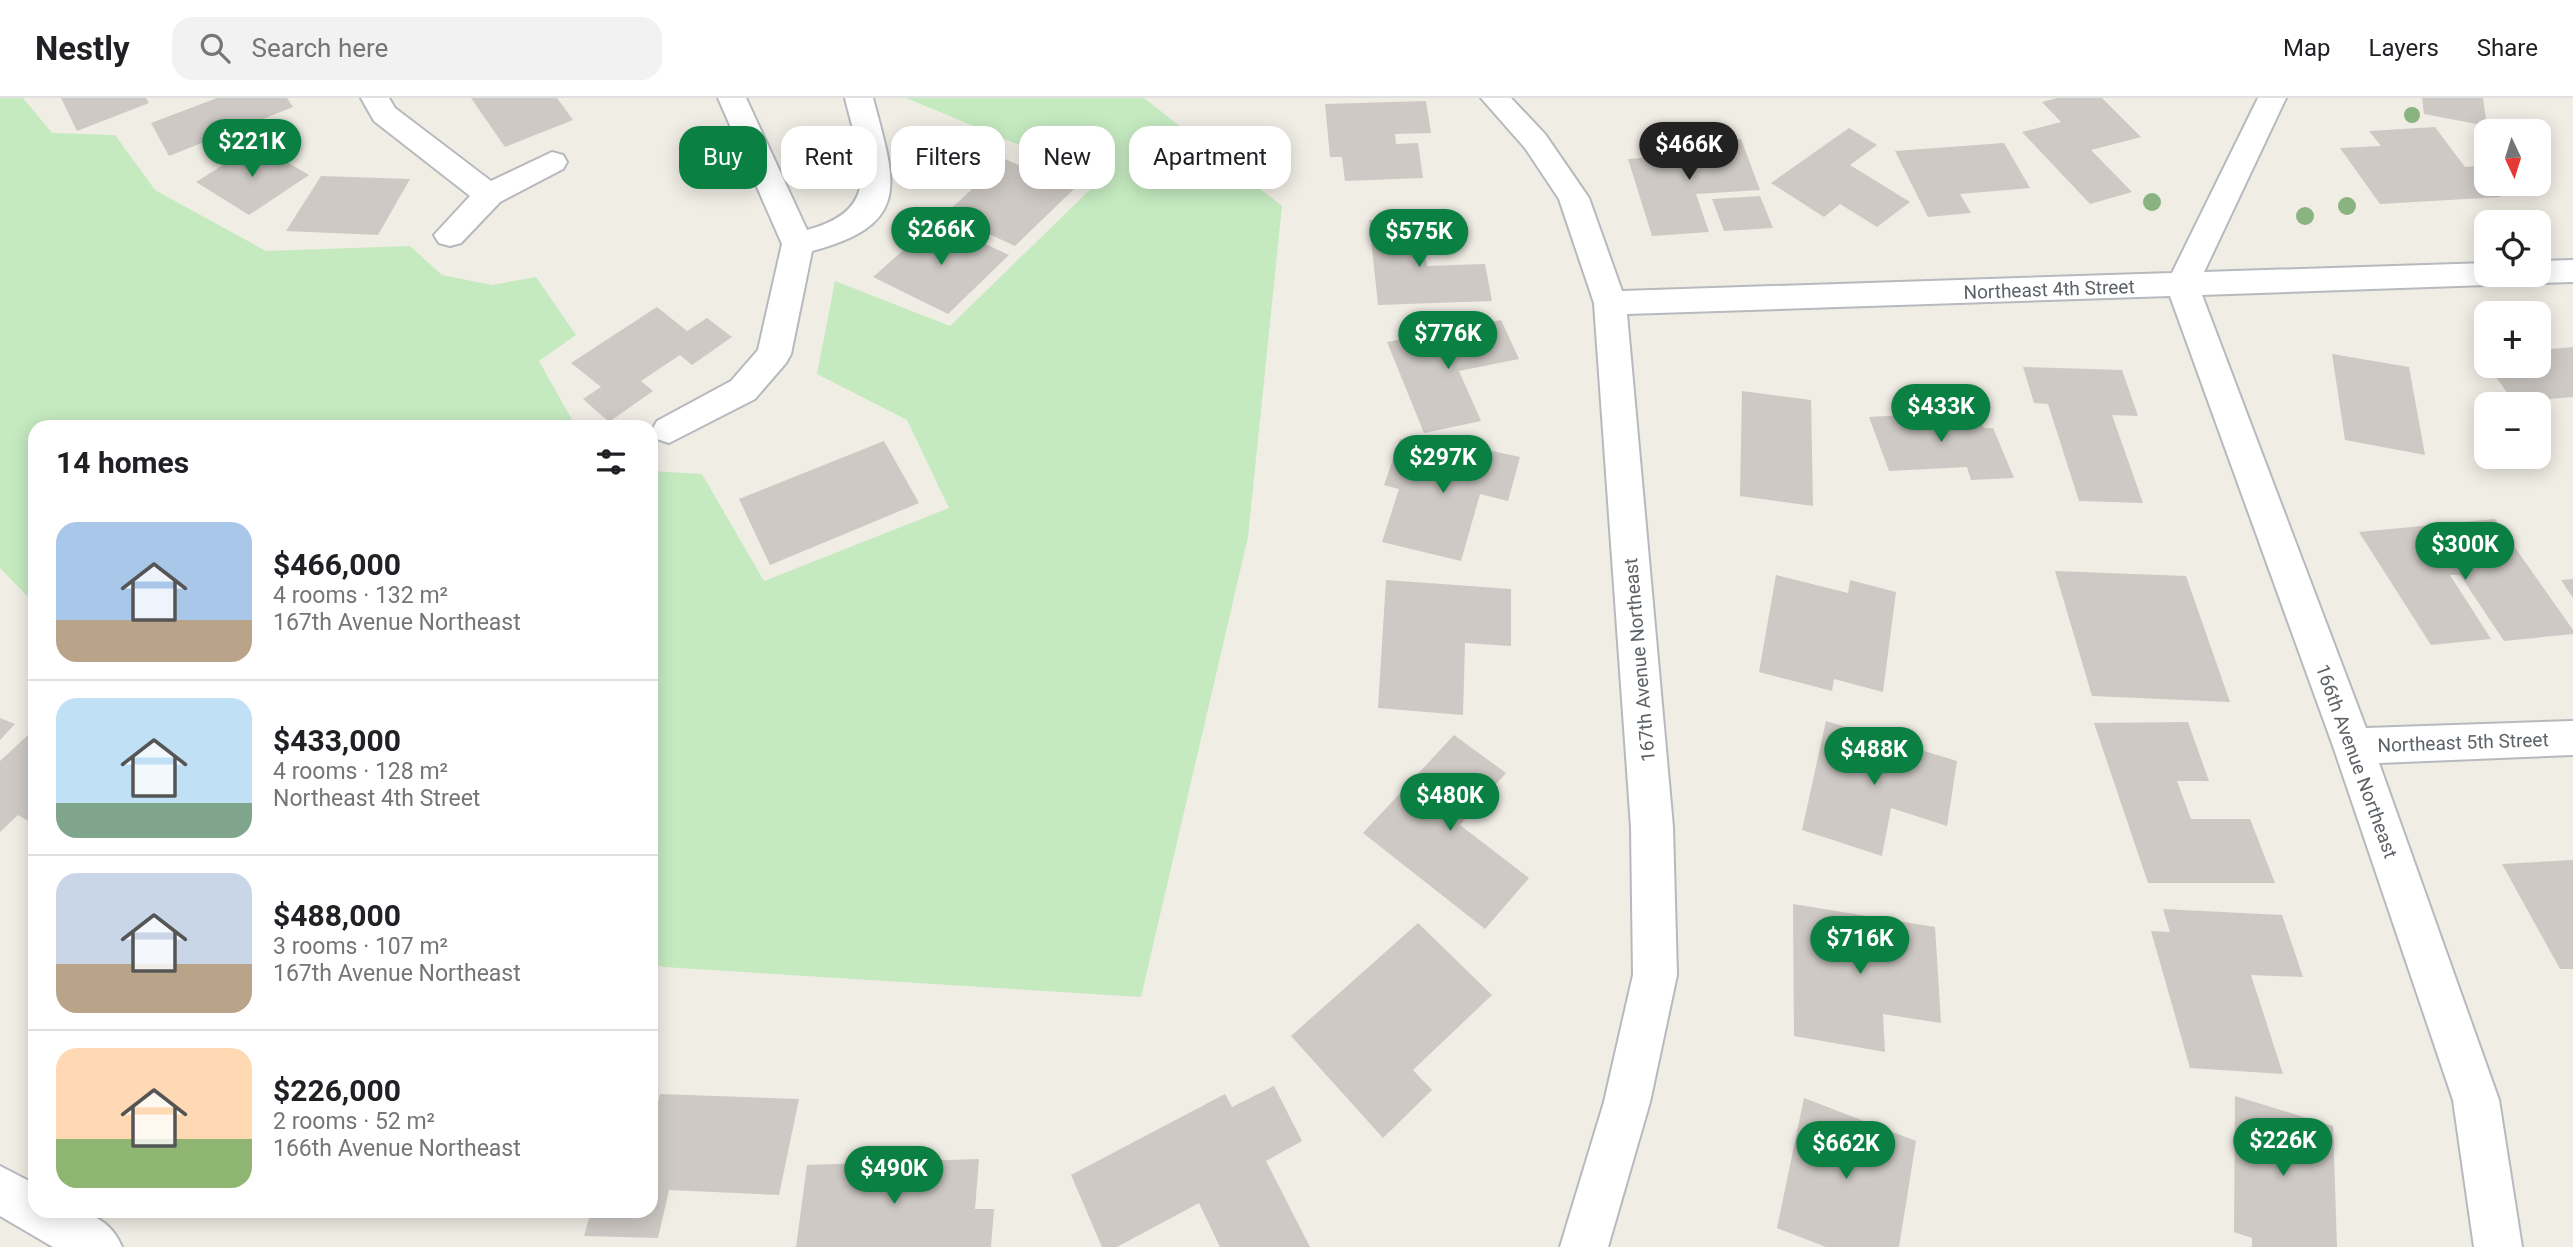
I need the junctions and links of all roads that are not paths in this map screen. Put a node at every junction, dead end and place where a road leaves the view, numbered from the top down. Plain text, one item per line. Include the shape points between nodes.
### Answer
1 (375, 98) edge
2 (732, 98) edge
3 (859, 98) edge
4 (1495, 98) edge
5 (2272, 98) edge
6 (551, 162) dead end
7 (489, 195) junction
8 (450, 236) dead end
9 (798, 244) junction
10 (2573, 271) edge
11 (2551, 272) edge
12 (2474, 274) edge
13 (2182, 285) junction
14 (1610, 303) junction
15 (669, 430) dead end
16 (2573, 738) edge
17 (2353, 746) junction
18 (0, 1189) edge
19 (28, 1206) edge
20 (48, 1218) edge
21 (98, 1247) edge
22 (1584, 1247) edge
23 (2498, 1247) edge

1 - 7 street via 384,114
2 - 9 street
3 - 9 street via 878,173 873,205 850,227
4 - 14 street, 167th Avenue Northeast via 1535,141 1574,198
5 - 13 street
6 - 7 street
7 - 8 street
9 - 15 street via 774,354 743,390
10 - 11 street
12 - 13 street, Northeast 4th Street
13 - 14 street, Northeast 4th Street
13 - 17 street, 166th Avenue Northeast
14 - 22 street, 167th Avenue Northeast via 1652,827 1655,975 1627,1102
16 - 17 street, Northeast 5th Street
17 - 23 street, 166th Avenue Northeast via 2476,1100
18 - 19 street
20 - 21 street

